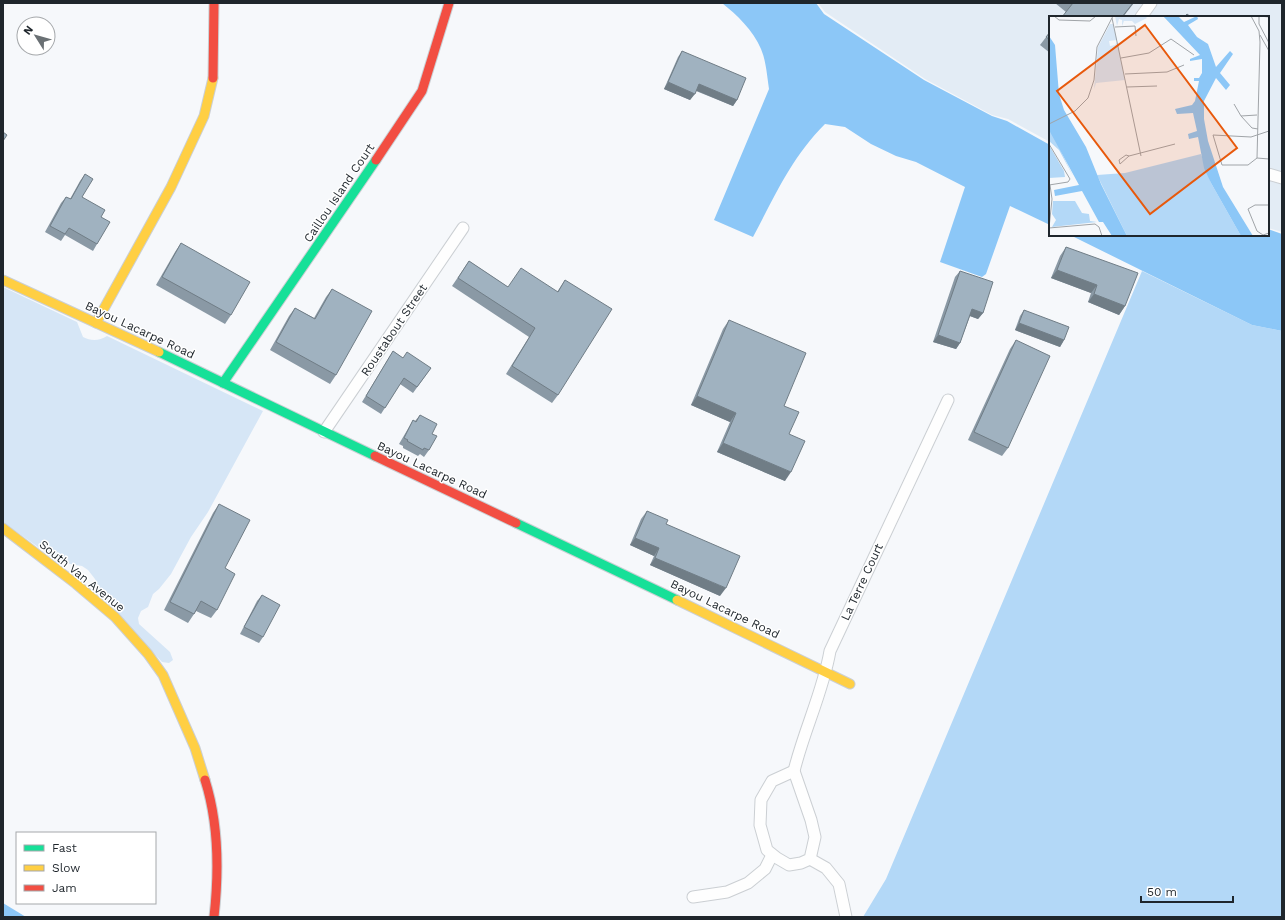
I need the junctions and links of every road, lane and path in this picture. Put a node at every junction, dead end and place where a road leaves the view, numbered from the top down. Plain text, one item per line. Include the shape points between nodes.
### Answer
1 (214, 3) edge
2 (449, 3) edge
3 (1151, 3) edge
4 (1142, 16) edge
5 (1269, 174) edge
6 (1282, 178) edge
7 (463, 228) dead end
8 (3, 280) edge
9 (96, 323) junction
10 (223, 383) junction
11 (948, 400) dead end
12 (324, 432) junction
13 (3, 528) edge
14 (826, 672) junction
15 (850, 684) dead end
16 (794, 770) junction
17 (772, 855) junction
18 (810, 859) junction
19 (693, 896) dead end
20 (214, 917) edge
21 (846, 917) edge

1 - 9 street via 213,80 204,116 171,187
2 - 10 street, Caillou Island Court via 422,91
3 - 4 street
5 - 6 street
7 - 12 street, Roustabout Street
8 - 9 street, Bayou Lacarpe Road
9 - 10 street, Bayou Lacarpe Road
10 - 12 street, Bayou Lacarpe Road
11 - 14 street, La Terre Court via 830,651
12 - 14 street, Bayou Lacarpe Road
13 - 20 street, South Van Avenue via 115,617 163,675 195,748 206,783 217,838
14 - 15 street, Bayou Lacarpe Road
14 - 16 street, La Terre Court
16 - 17 street via 772,781 760,800 760,825
16 - 18 street via 812,825 814,837
17 - 18 street via 789,865
17 - 19 street via 765,869 748,883 727,892
18 - 21 street via 826,868 839,884

